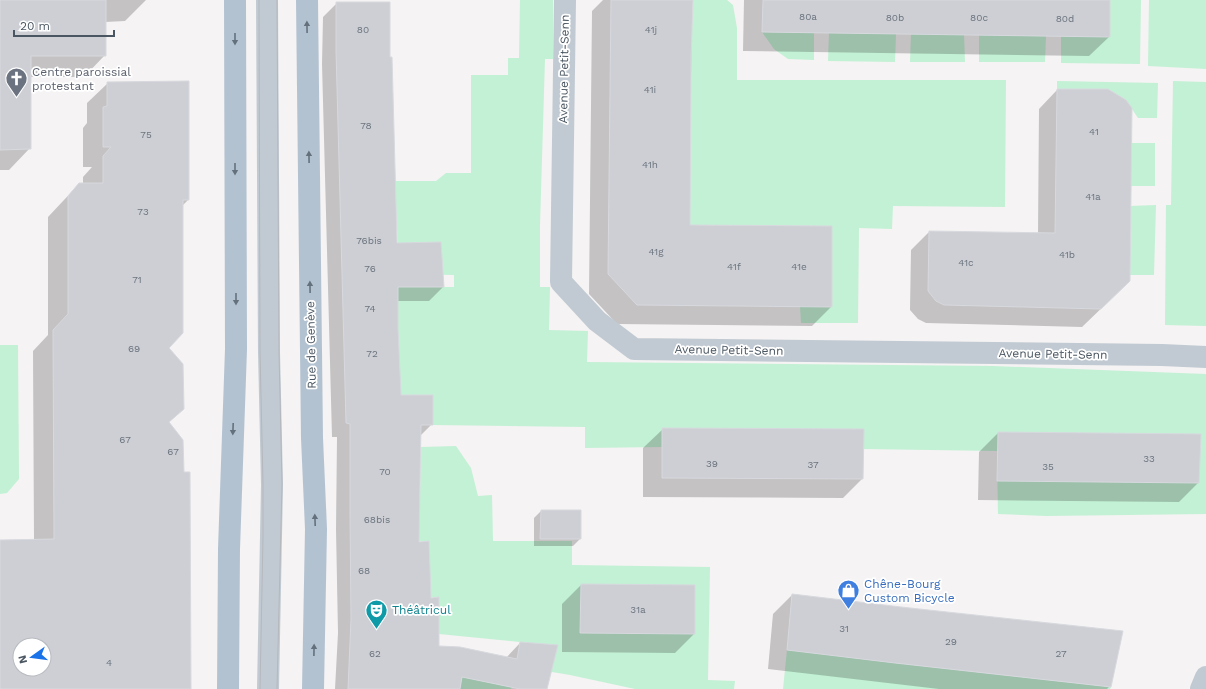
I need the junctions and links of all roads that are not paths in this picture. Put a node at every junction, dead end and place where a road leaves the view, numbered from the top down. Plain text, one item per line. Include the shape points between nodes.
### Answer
1 (235, 0) edge
2 (267, 0) edge
3 (307, 0) edge
4 (565, 0) edge
5 (1206, 357) edge
6 (1206, 677) edge
7 (228, 689) edge
8 (268, 689) edge
9 (313, 689) edge
10 (1201, 689) edge

1 -> 7 main road via 236,349 229,549
2 - 8 street via 272,485
9 -> 3 main road, Rue de Genève via 316,529 312,438
4 - 5 street, Avenue Petit-Senn via 561,282 597,321 634,350
6 - 10 street

